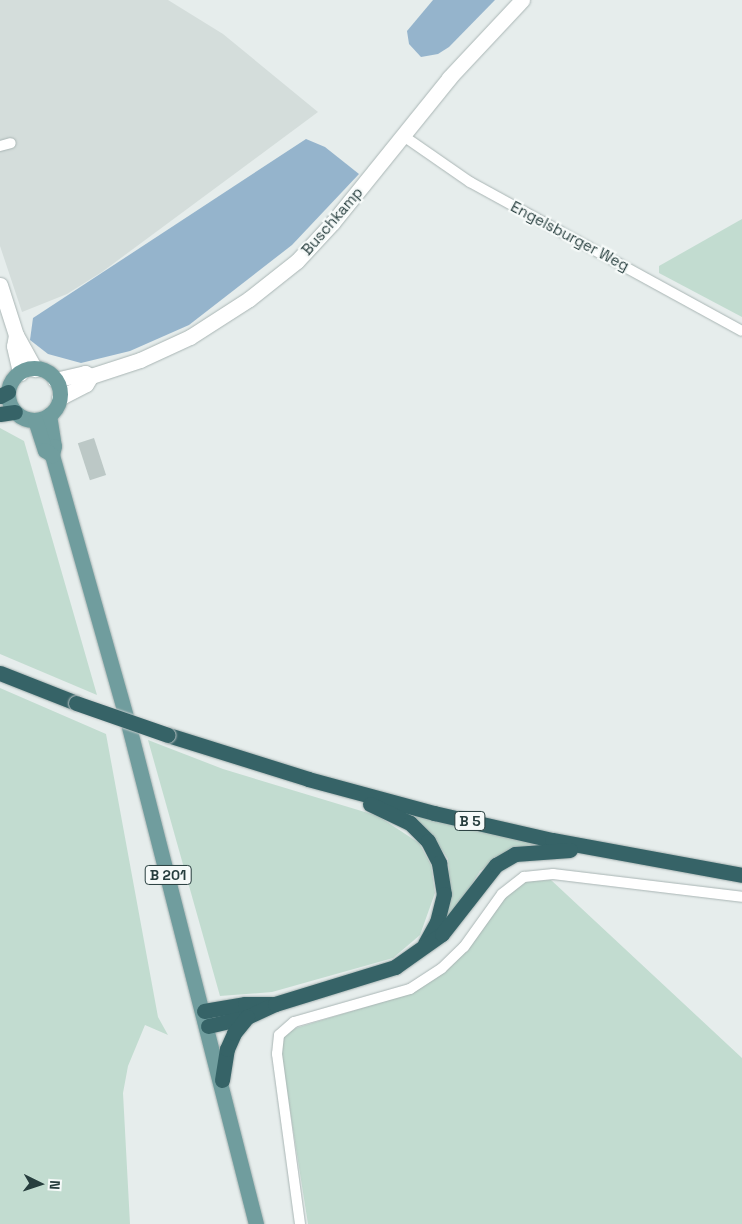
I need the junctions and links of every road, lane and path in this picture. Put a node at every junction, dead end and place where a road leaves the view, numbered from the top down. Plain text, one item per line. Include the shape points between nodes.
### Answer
1 (522, 0) edge
2 (402, 135) junction
3 (11, 143) dead end
4 (0, 146) edge
5 (0, 285) edge
6 (742, 331) edge
7 (16, 335) junction
8 (35, 368) junction
9 (20, 372) junction
10 (91, 376) junction
11 (55, 380) junction
12 (4, 394) edge
13 (59, 398) junction
14 (7, 413) edge
15 (42, 418) junction
16 (0, 673) edge
17 (326, 784) junction
18 (617, 852) junction
19 (742, 875) edge
20 (742, 897) edge
21 (424, 947) junction
22 (275, 1004) junction
23 (204, 1011) junction
24 (247, 1018) junction
25 (208, 1026) junction
26 (222, 1080) junction
27 (256, 1224) edge
28 (300, 1224) edge

1 - 2 street, Buschkamp
2 - 6 street, Engelsburger Weg via 470,182
2 - 10 street, Buschkamp via 309,248 249,299 172,347
3 - 4 street
5 - 7 street
7 - 8 street
7 - 9 street via 14,346
8 - 9 main road
8 - 11 main road via 50,374
9 - 12 main road
10 - 11 street, Buschkamp via 84,374
10 - 13 street, Buschkamp via 86,384
11 - 13 main road
12 - 14 main road
13 - 15 main road
14 - 15 main road
15 - 23 main road, B 201 via 45,450 52,455 128,723
16 - 17 highway, B 5, bridge via 168,735
17 - 18 highway, B 5 via 434,813
17 - 21 highway via 410,823 428,842 439,863 444,894 437,922
18 - 19 highway, B 5
18 - 21 highway via 556,850 515,854 496,865 442,934
20 - 28 street via 553,874 524,877 502,894 464,948 442,968 410,989 294,1022 279,1035 277,1054
21 - 22 highway via 395,967
22 - 23 highway via 245,1004
22 - 24 highway
23 - 25 main road, B 201
24 - 25 highway
24 - 26 highway via 234,1033 227,1049
25 - 26 main road, B 201
26 - 27 main road, B 201

